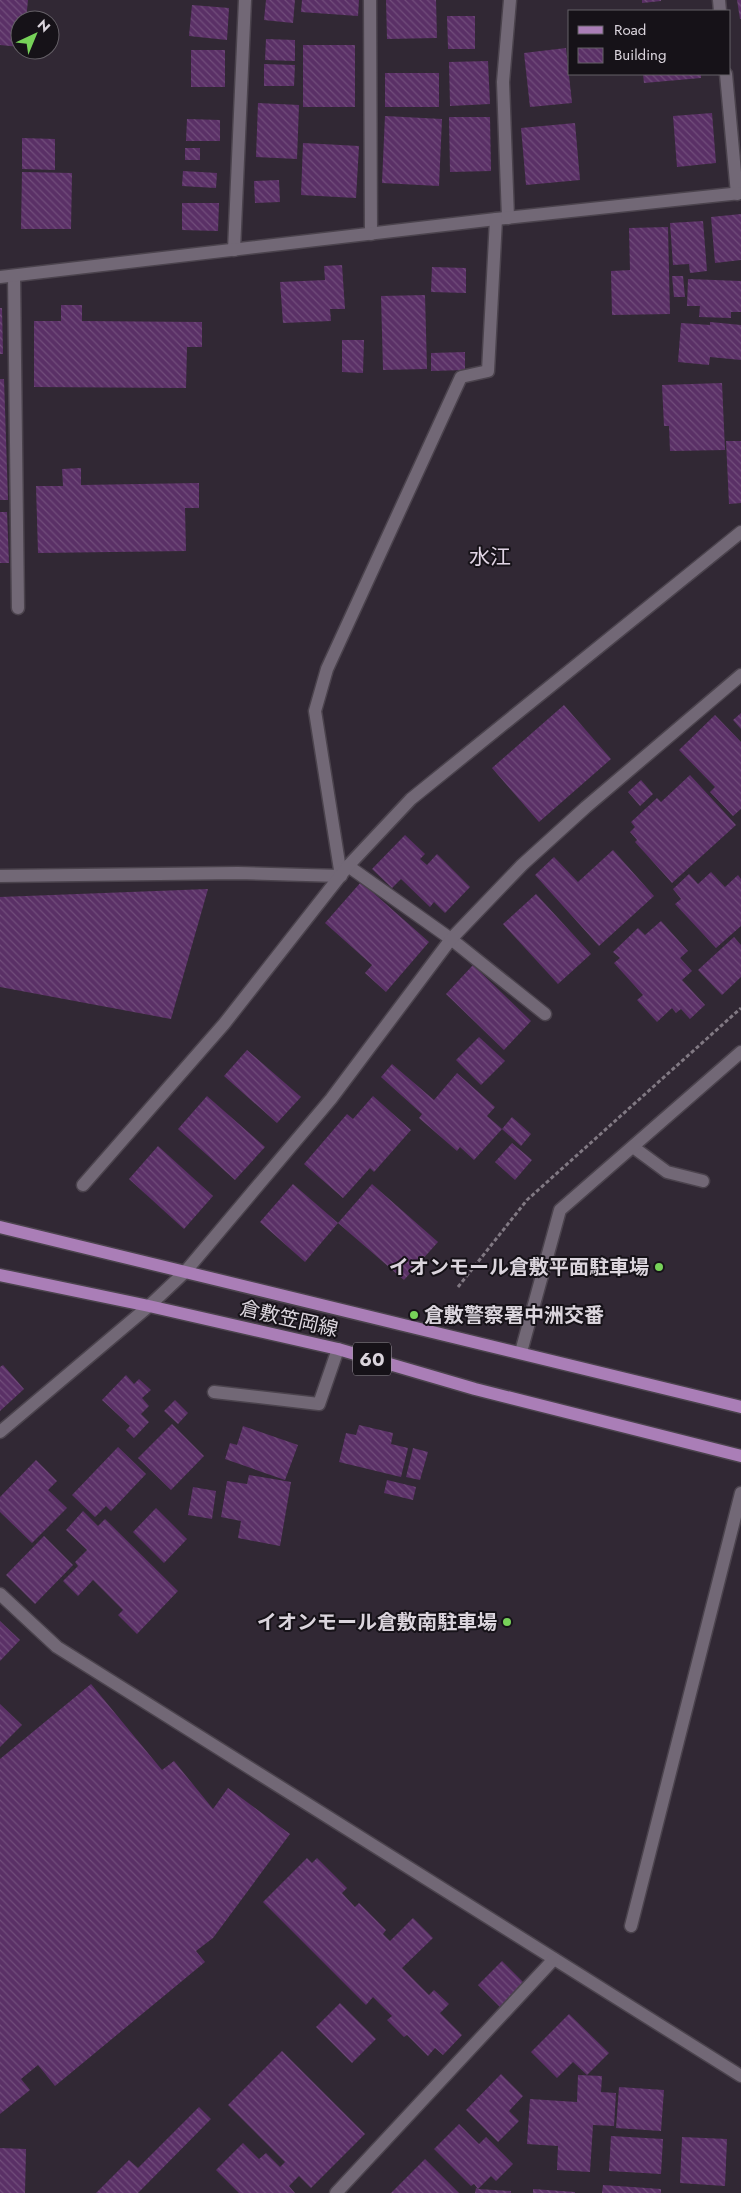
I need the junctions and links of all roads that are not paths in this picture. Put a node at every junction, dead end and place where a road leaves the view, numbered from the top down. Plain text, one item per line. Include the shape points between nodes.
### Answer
1 (245, 0) edge
2 (370, 0) edge
3 (510, 0) edge
4 (726, 75) edge
5 (739, 194) edge
6 (502, 219) junction
7 (371, 234) junction
8 (234, 250) junction
9 (14, 276) junction
10 (0, 277) edge
11 (741, 532) edge
12 (18, 608) dead end
13 (741, 675) edge
14 (345, 871) junction
15 (0, 876) edge
16 (450, 939) junction
17 (545, 1014) dead end
18 (741, 1052) edge
19 (632, 1147) junction
20 (702, 1181) dead end
21 (83, 1185) dead end
22 (0, 1227) edge
23 (185, 1272) junction
24 (0, 1276) edge
25 (149, 1306) junction
26 (338, 1349) junction
27 (520, 1352) junction
28 (214, 1392) dead end
29 (741, 1407) edge
30 (0, 1432) edge
31 (741, 1455) edge
32 (741, 1493) edge
33 (0, 1594) edge
34 (631, 1926) dead end
35 (554, 1958) junction
36 (741, 2076) edge
37 (336, 2193) edge

1 - 8 street
2 - 7 street
3 - 6 street via 503,82
4 - 5 street
5 - 6 street
6 - 7 street
6 - 14 street via 488,371 461,376 327,669 315,712
7 - 8 street
8 - 9 street
9 - 10 street
9 - 12 street
11 - 14 street via 411,799
13 - 16 street via 586,807
14 - 15 street
14 - 16 street
14 - 21 street via 224,1024
16 - 17 street
16 - 23 street via 331,1099
18 - 19 street
19 - 20 street via 667,1172
19 - 27 street via 560,1210
22 - 23 main road, 倉敷笠岡線 / 60
23 - 25 street
23 - 27 main road, 倉敷笠岡線 / 60
24 - 25 main road, 倉敷笠岡線 / 60
25 - 26 main road, 倉敷笠岡線 / 60
25 - 30 street
26 - 28 street via 319,1404
26 - 31 main road, 倉敷笠岡線 / 60 via 475,1389
27 - 29 main road, 倉敷笠岡線 / 60
32 - 34 street
33 - 35 street via 57,1647
35 - 36 street
35 - 37 street

